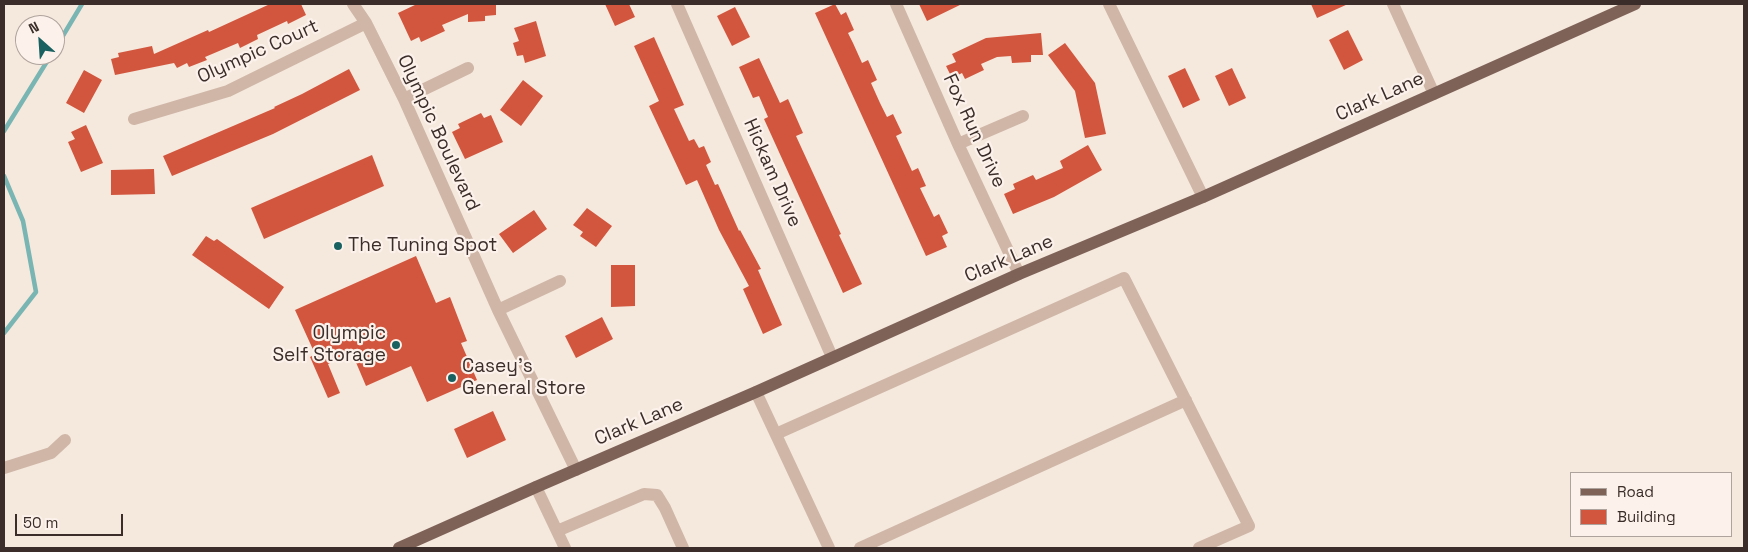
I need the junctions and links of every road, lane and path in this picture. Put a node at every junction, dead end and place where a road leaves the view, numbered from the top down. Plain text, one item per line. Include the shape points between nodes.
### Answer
1 (354, 4) edge
2 (677, 4) edge
3 (896, 4) edge
4 (1109, 4) edge
5 (1393, 4) edge
6 (1635, 4) edge
7 (366, 23) junction
8 (468, 68) dead end
9 (1434, 94) junction
10 (404, 100) junction
11 (1023, 116) dead end
12 (134, 119) dead end
13 (958, 144) junction
14 (1203, 197) junction
15 (1019, 274) junction
16 (560, 281) dead end
17 (498, 310) junction
18 (832, 357) junction
19 (756, 392) junction
20 (1186, 400) junction
21 (776, 434) junction
22 (65, 440) dead end
23 (4, 468) edge
24 (576, 470) junction
25 (536, 486) junction
26 (557, 531) junction
27 (399, 548) edge
28 (565, 548) edge
29 (683, 548) edge
30 (829, 548) edge
31 (860, 548) edge
32 (1199, 548) edge

1 - 7 street, Olympic Boulevard
2 - 18 street, Hickam Drive
3 - 13 street, Fox Run Drive
4 - 14 street
5 - 9 street
6 - 9 main road, Clark Lane
7 - 10 street, Olympic Boulevard
7 - 12 street, Olympic Court via 228,91
8 - 10 street
9 - 14 main road, Clark Lane
10 - 17 street, Olympic Boulevard
11 - 13 street
13 - 15 street, Fox Run Drive
14 - 15 main road, Clark Lane
15 - 18 main road, Clark Lane
16 - 17 street
17 - 24 street, Olympic Boulevard
18 - 19 main road, Clark Lane
19 - 21 street
19 - 24 main road, Clark Lane
20 - 21 street via 1124,278
20 - 31 street
20 - 32 street via 1249,526
21 - 30 street
22 - 23 street via 51,453
24 - 25 main road, Clark Lane
25 - 26 street
25 - 27 main road, Clark Lane
26 - 28 street
26 - 29 street via 644,494 657,495

